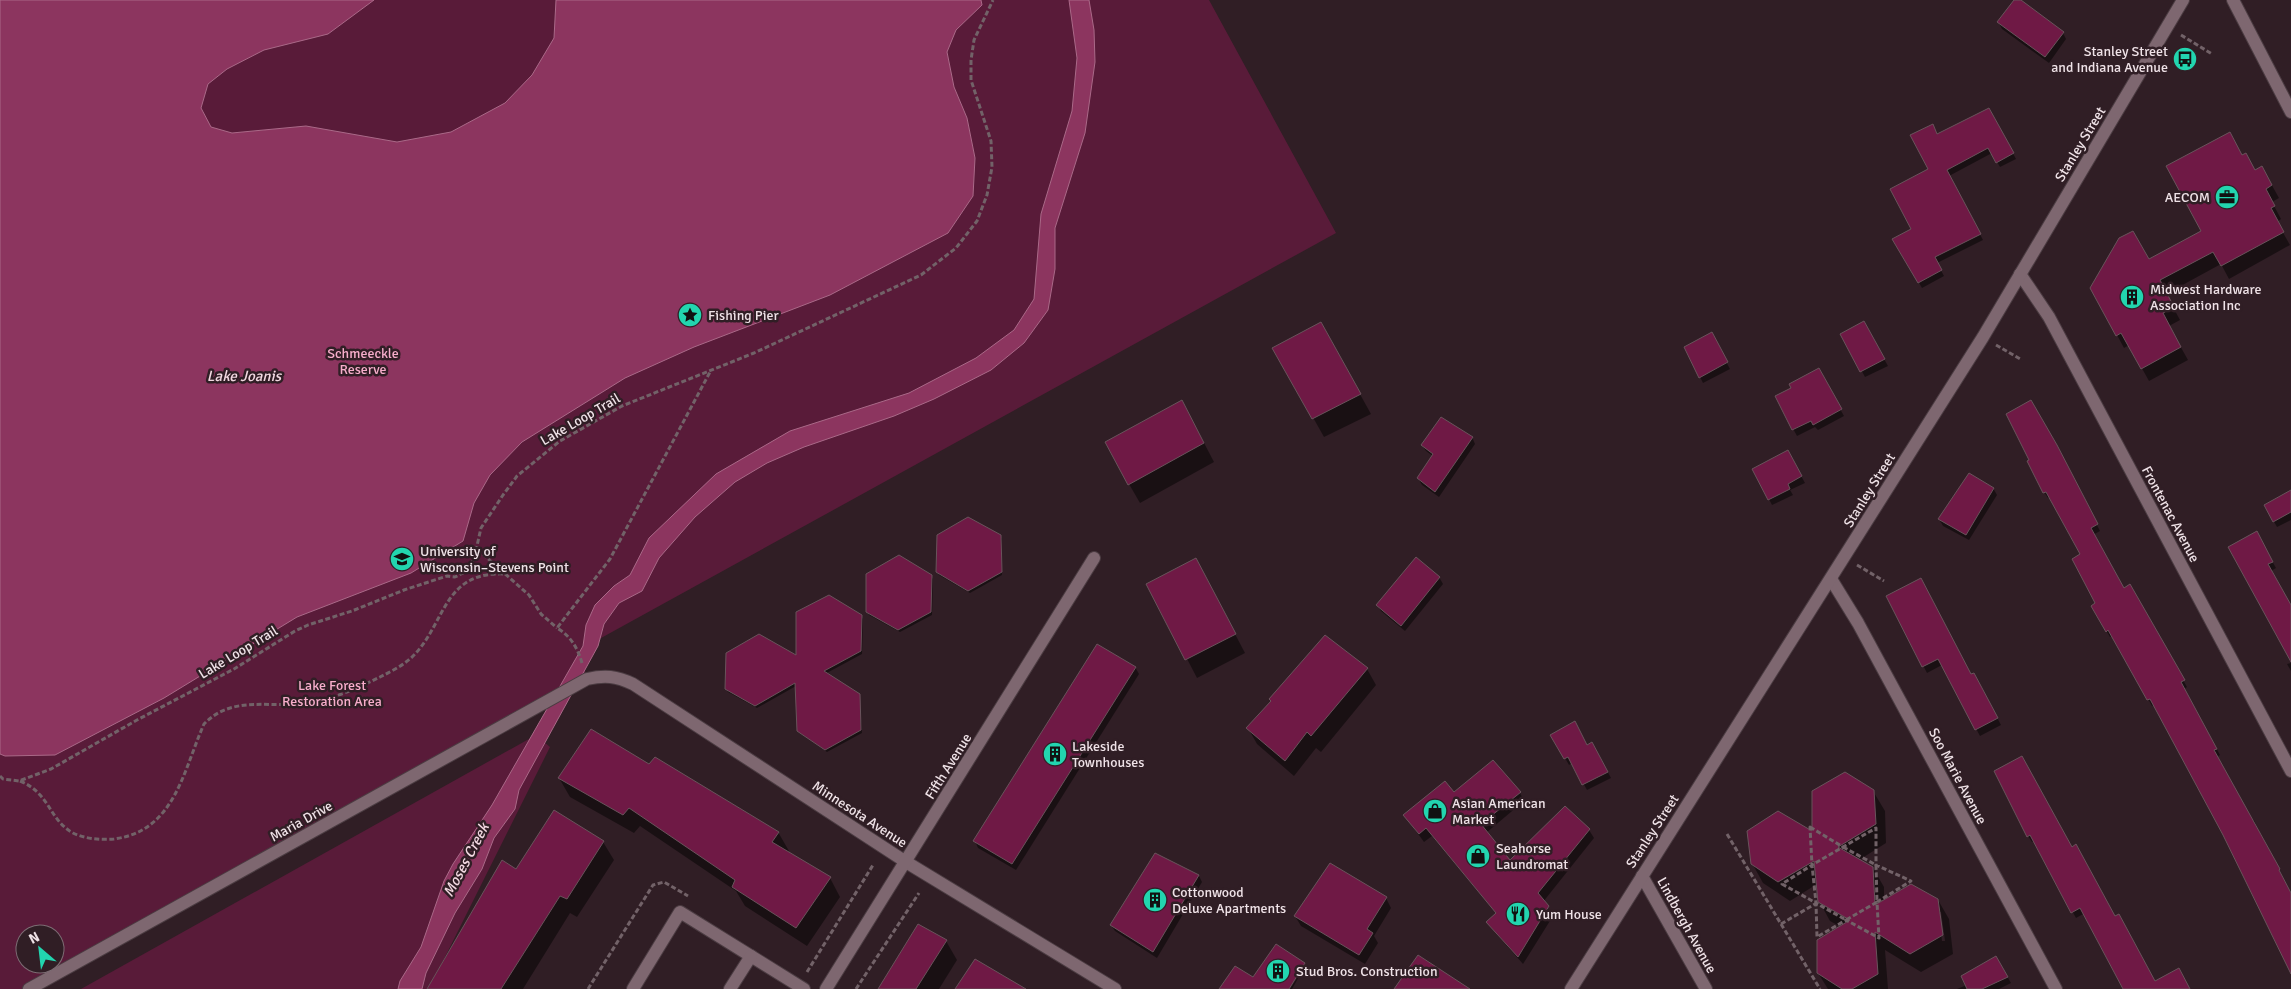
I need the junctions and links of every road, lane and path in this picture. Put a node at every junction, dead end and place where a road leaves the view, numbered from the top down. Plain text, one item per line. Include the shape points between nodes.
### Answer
1 (993, 0) edge
2 (2183, 0) edge
3 (2233, 0) edge
4 (2167, 26) junction
5 (2212, 54) dead end
6 (2291, 112) edge
7 (2020, 274) junction
8 (1983, 338) junction
9 (2022, 360) dead end
10 (710, 371) junction
11 (477, 549) junction
12 (1094, 558) dead end
13 (1845, 558) junction
14 (506, 574) junction
15 (1831, 579) junction
16 (1884, 580) dead end
17 (557, 628) junction
18 (587, 679) junction
19 (2291, 771) edge
20 (0, 776) edge
21 (19, 781) junction
22 (1727, 834) dead end
23 (1843, 847) junction
24 (906, 862) junction
25 (873, 865) dead end
26 (1812, 865) junction
27 (1876, 866) junction
28 (1642, 876) junction
29 (919, 893) dead end
30 (1877, 902) junction
31 (1816, 903) junction
32 (1846, 920) junction
33 (1781, 924) junction
34 (751, 956) junction
35 (801, 987) edge
36 (29, 989) edge
37 (633, 989) edge
38 (730, 989) edge
39 (826, 989) edge
40 (856, 989) edge
41 (1115, 989) edge
42 (1571, 989) edge
43 (1706, 989) edge
44 (1820, 989) edge
45 (2056, 989) edge

1 - 10 path, Lake Loop Trail via 974,40 971,60 971,80 991,141 992,167 988,196 977,221 956,248 921,274
2 - 4 street, Stanley Street
3 - 6 street
4 - 5 path
4 - 7 street, Stanley Street
7 - 8 street, Stanley Street
7 - 19 street, Frontenac Avenue via 2049,317
8 - 9 path
8 - 13 street, Stanley Street
10 - 11 path, Lake Loop Trail via 622,406 537,458 517,476 489,514 478,538
10 - 17 path via 610,559
11 - 14 path
11 - 21 path, Lake Loop Trail via 464,572 455,577 447,576 404,590 295,631 234,669 50,769
12 - 24 street, Fifth Avenue
13 - 15 street, Stanley Street
13 - 16 path
14 - 17 path via 530,595 541,614
14 - 21 path via 484,575 463,586 443,606 414,655 378,678 311,703 239,705 211,716 204,724 190,762 166,808 156,822 129,837 105,840 74,834 63,826 40,793
15 - 28 street, Stanley Street
15 - 45 street, Soo Marie Avenue via 1858,623
17 - 18 path via 566,633 579,651
18 - 24 street, Minnesota Avenue via 606,675 633,684
18 - 36 street, Maria Drive
20 - 21 path
22 - 33 path
23 - 26 path
23 - 26 path via 1810,827
23 - 27 path
23 - 27 path via 1876,828
24 - 39 street, Fifth Avenue
24 - 41 street, Minnesota Avenue
25 - 35 path
26 - 31 path
26 - 31 path via 1782,884
27 - 30 path
27 - 30 path via 1911,881
28 - 42 street, Stanley Street
28 - 43 street, Lindbergh Avenue
29 - 40 path
30 - 32 path
30 - 32 path via 1879,938
31 - 32 path
31 - 32 path via 1817,937
31 - 33 path
33 - 44 path
34 - 35 street
34 - 37 street via 680,912
34 - 38 street

